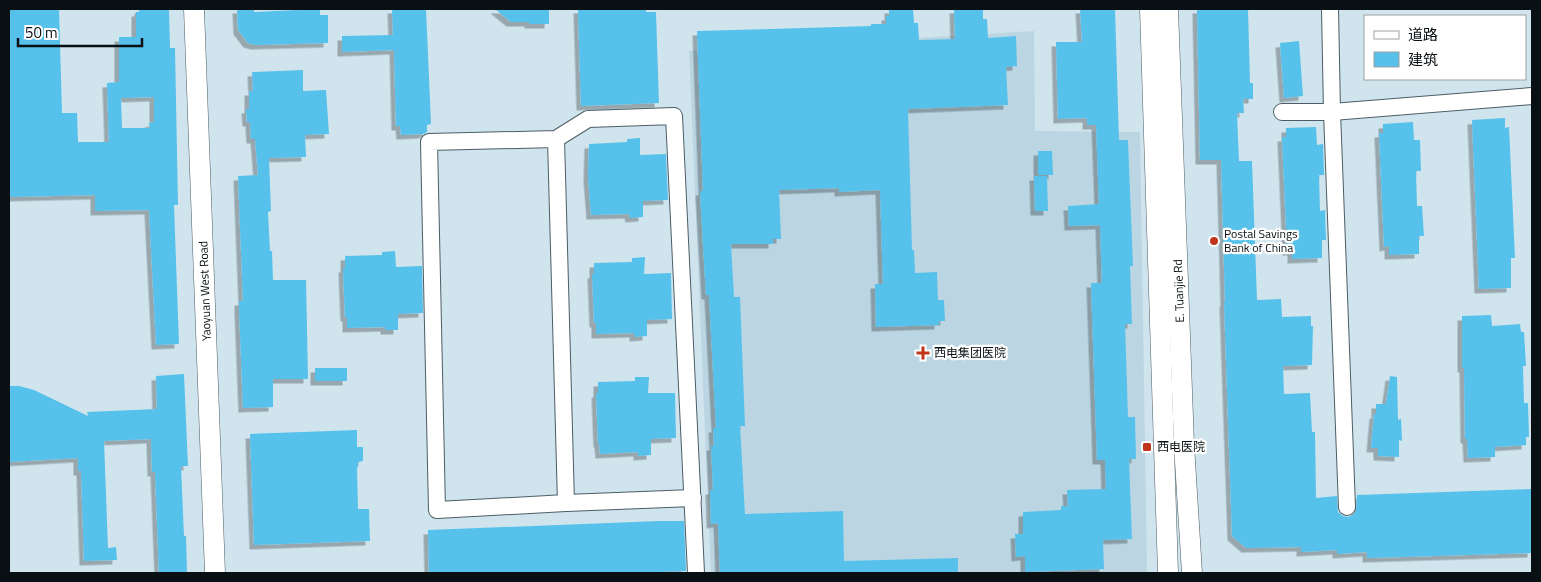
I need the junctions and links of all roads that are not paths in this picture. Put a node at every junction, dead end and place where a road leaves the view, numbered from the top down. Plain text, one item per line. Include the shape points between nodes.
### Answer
1 (194, 9) edge
2 (1150, 9) edge
3 (1168, 9) edge
4 (1330, 9) edge
5 (1532, 96) edge
6 (1282, 112) dead end
7 (1332, 112) junction
8 (556, 139) junction
9 (694, 498) junction
10 (566, 503) junction
11 (1347, 507) dead end
12 (215, 573) edge
13 (696, 573) edge
14 (1168, 573) edge
15 (1192, 573) edge

1 - 12 street, Yaoyuan West Road
2 - 14 street
3 - 15 street, E. Tuanjie Rd
4 - 7 street
5 - 7 street
6 - 7 street
7 - 11 street
8 - 9 street via 588,119 674,116
8 - 10 street
8 - 10 street via 429,142 437,510
9 - 10 street
9 - 13 street

